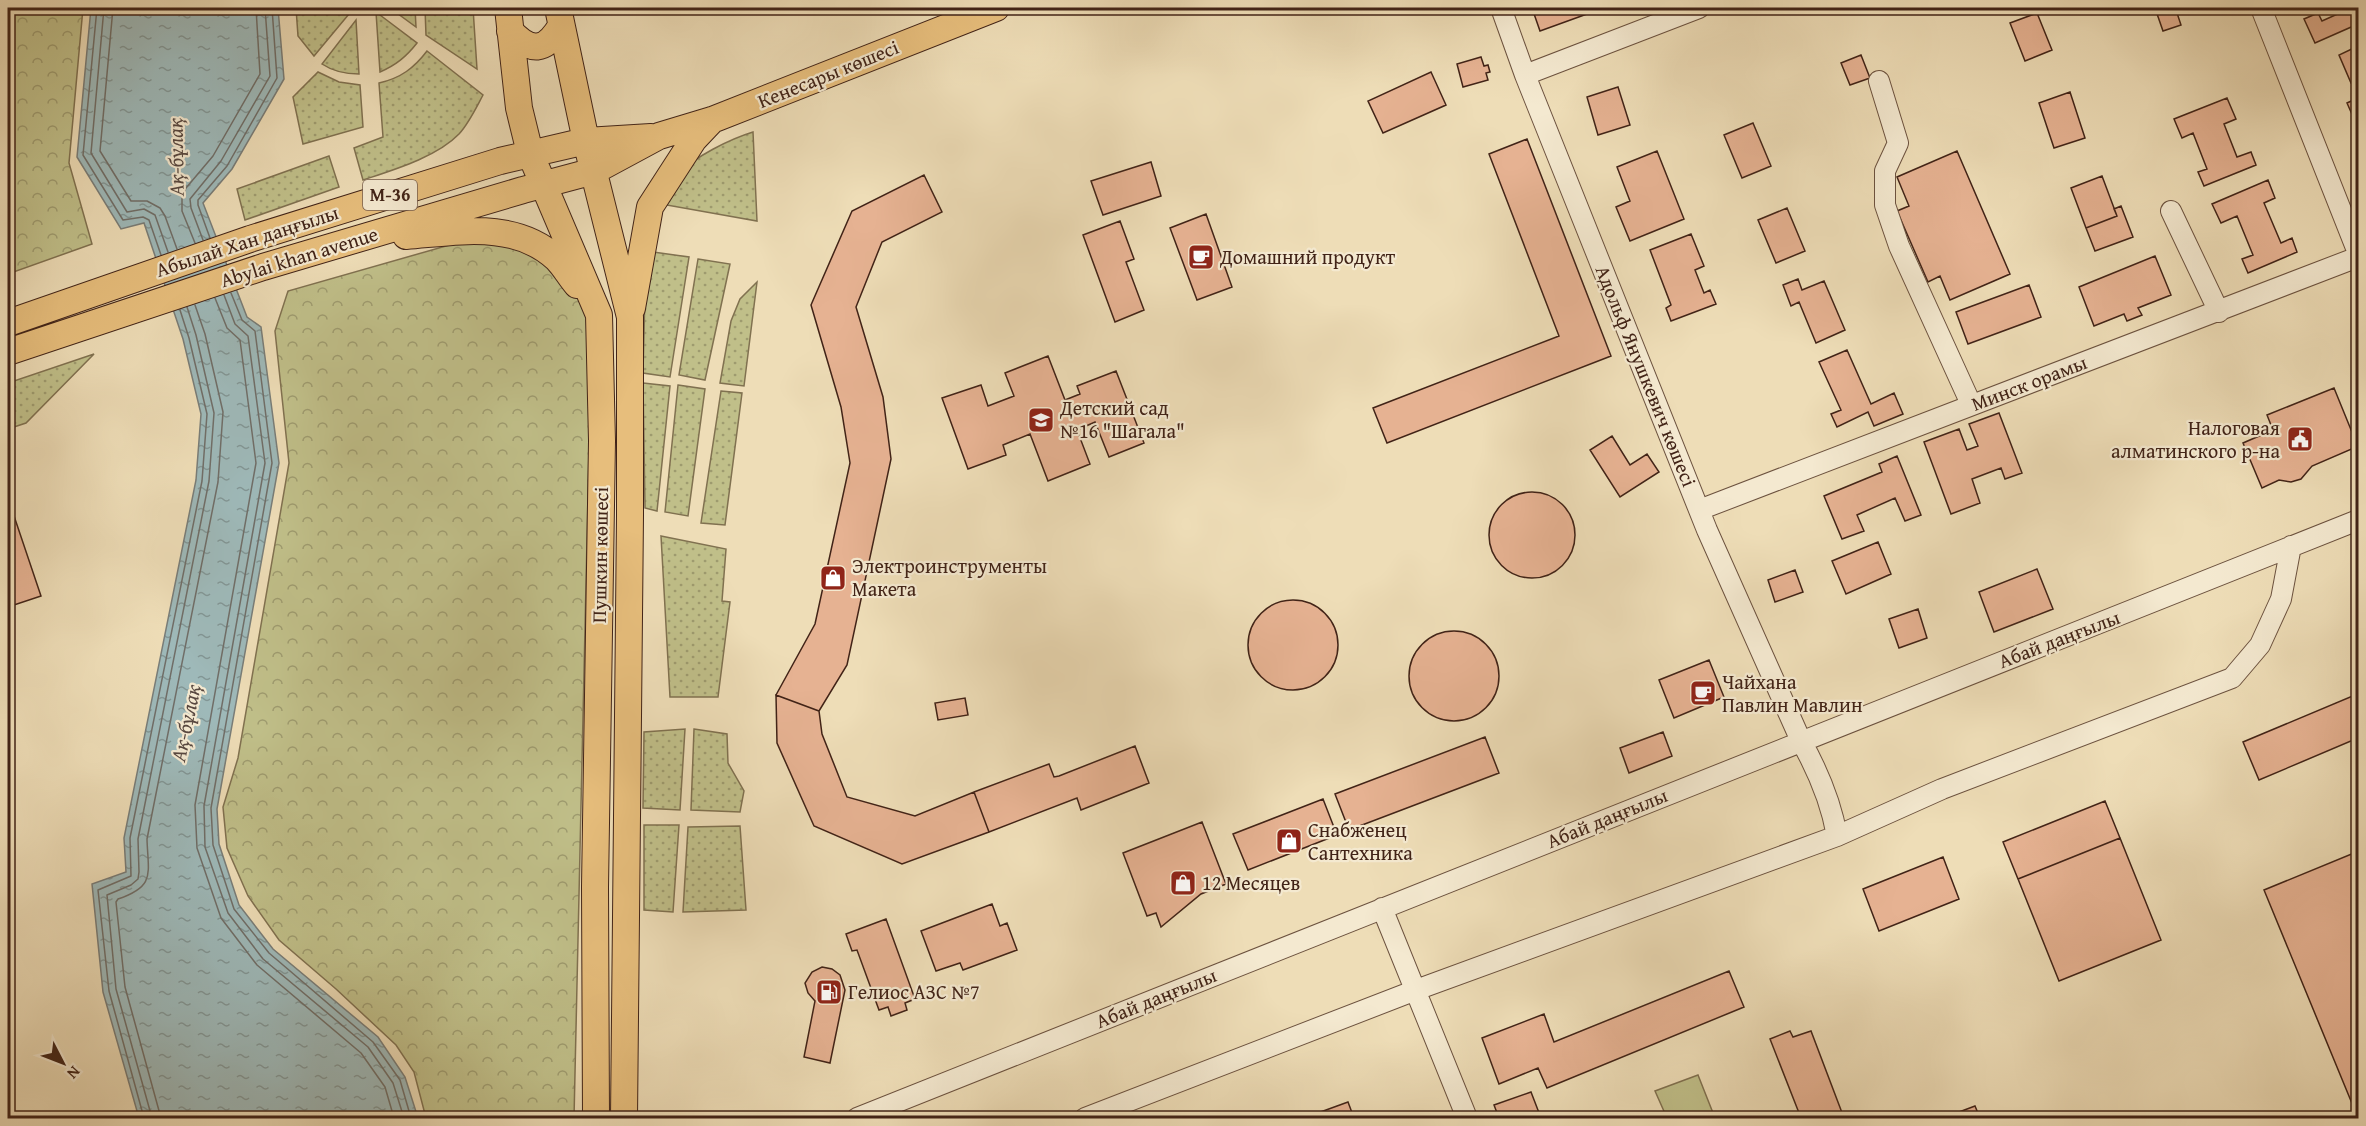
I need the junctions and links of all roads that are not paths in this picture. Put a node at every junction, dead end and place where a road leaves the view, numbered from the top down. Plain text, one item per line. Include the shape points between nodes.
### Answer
1 (996, 8) edge
2 (1501, 8) edge
3 (1699, 8) edge
4 (2261, 8) edge
5 (559, 17) edge
6 (509, 19) edge
7 (1525, 75) junction
8 (1879, 81) dead end
9 (712, 120) junction
10 (659, 136) junction
11 (586, 141) junction
12 (530, 153) junction
13 (594, 171) junction
14 (544, 184) junction
15 (2171, 211) dead end
16 (358, 240) junction
17 (2358, 255) edge
18 (2219, 312) junction
19 (599, 315) junction
20 (630, 317) junction
21 (8, 323) edge
22 (8, 352) edge
23 (1971, 404) junction
24 (1699, 510) junction
25 (2358, 520) edge
26 (2291, 546) junction
27 (1801, 741) junction
28 (1837, 836) junction
29 (1382, 908) junction
30 (1416, 990) junction
31 (596, 1119) edge
32 (624, 1119) edge
33 (857, 1119) edge
34 (1085, 1119) edge
35 (1467, 1119) edge

1 - 9 main road, Кенесары көшесі
2 - 7 street, Адольф Янушкевич көшесі
3 - 7 street
4 - 17 street
5 - 6 main road via 550,42 529,47 521,42
5 - 11 main road, Пушкин көшесі
6 - 12 main road, Пушкин көшесі via 519,108
7 - 24 street, Адольф Янушкевич көшесі
8 - 23 street via 1898,143 1885,171 1885,205 1899,246
9 - 10 main road, Кенесары көшесі
9 - 20 main road via 694,139 650,207
10 - 11 main road, Кенесары көшесі
10 - 13 main road, Кенесары көшесі
11 - 12 main road
11 - 13 main road, Пушкин көшесі
12 - 14 main road, Пушкин көшесі
12 - 21 main road, Абылай Хан даңғылы / M-36 via 249,239
13 - 14 main road, Abylai khan avenue / M-36
13 - 20 main road, Пушкин көшесі
14 - 16 main road, Abylai khan avenue / M-36
14 - 19 main road, Пушкин көшесі
15 - 18 street
16 - 19 main road via 484,230 528,239 558,260
16 - 22 main road, Abylai khan avenue / M-36 via 263,267
17 - 18 street, Минск орамы
18 - 23 street, Минск орамы
19 - 31 main road, Пушкин көшесі via 602,441 595,887
20 - 32 main road, Пушкин көшесі
23 - 24 street, Минск орамы
24 - 27 street, Адольф Янушкевич көшесі
25 - 26 street, Абай даңғылы
26 - 27 street, Абай даңғылы
26 - 28 street via 2281,599 2260,645 2232,678 1942,789
27 - 28 street, Адольф Янушкевич көшесі via 1832,806
27 - 29 street, Абай даңғылы
28 - 30 street
29 - 30 street
29 - 33 street, Абай даңғылы
30 - 34 street
30 - 35 street

